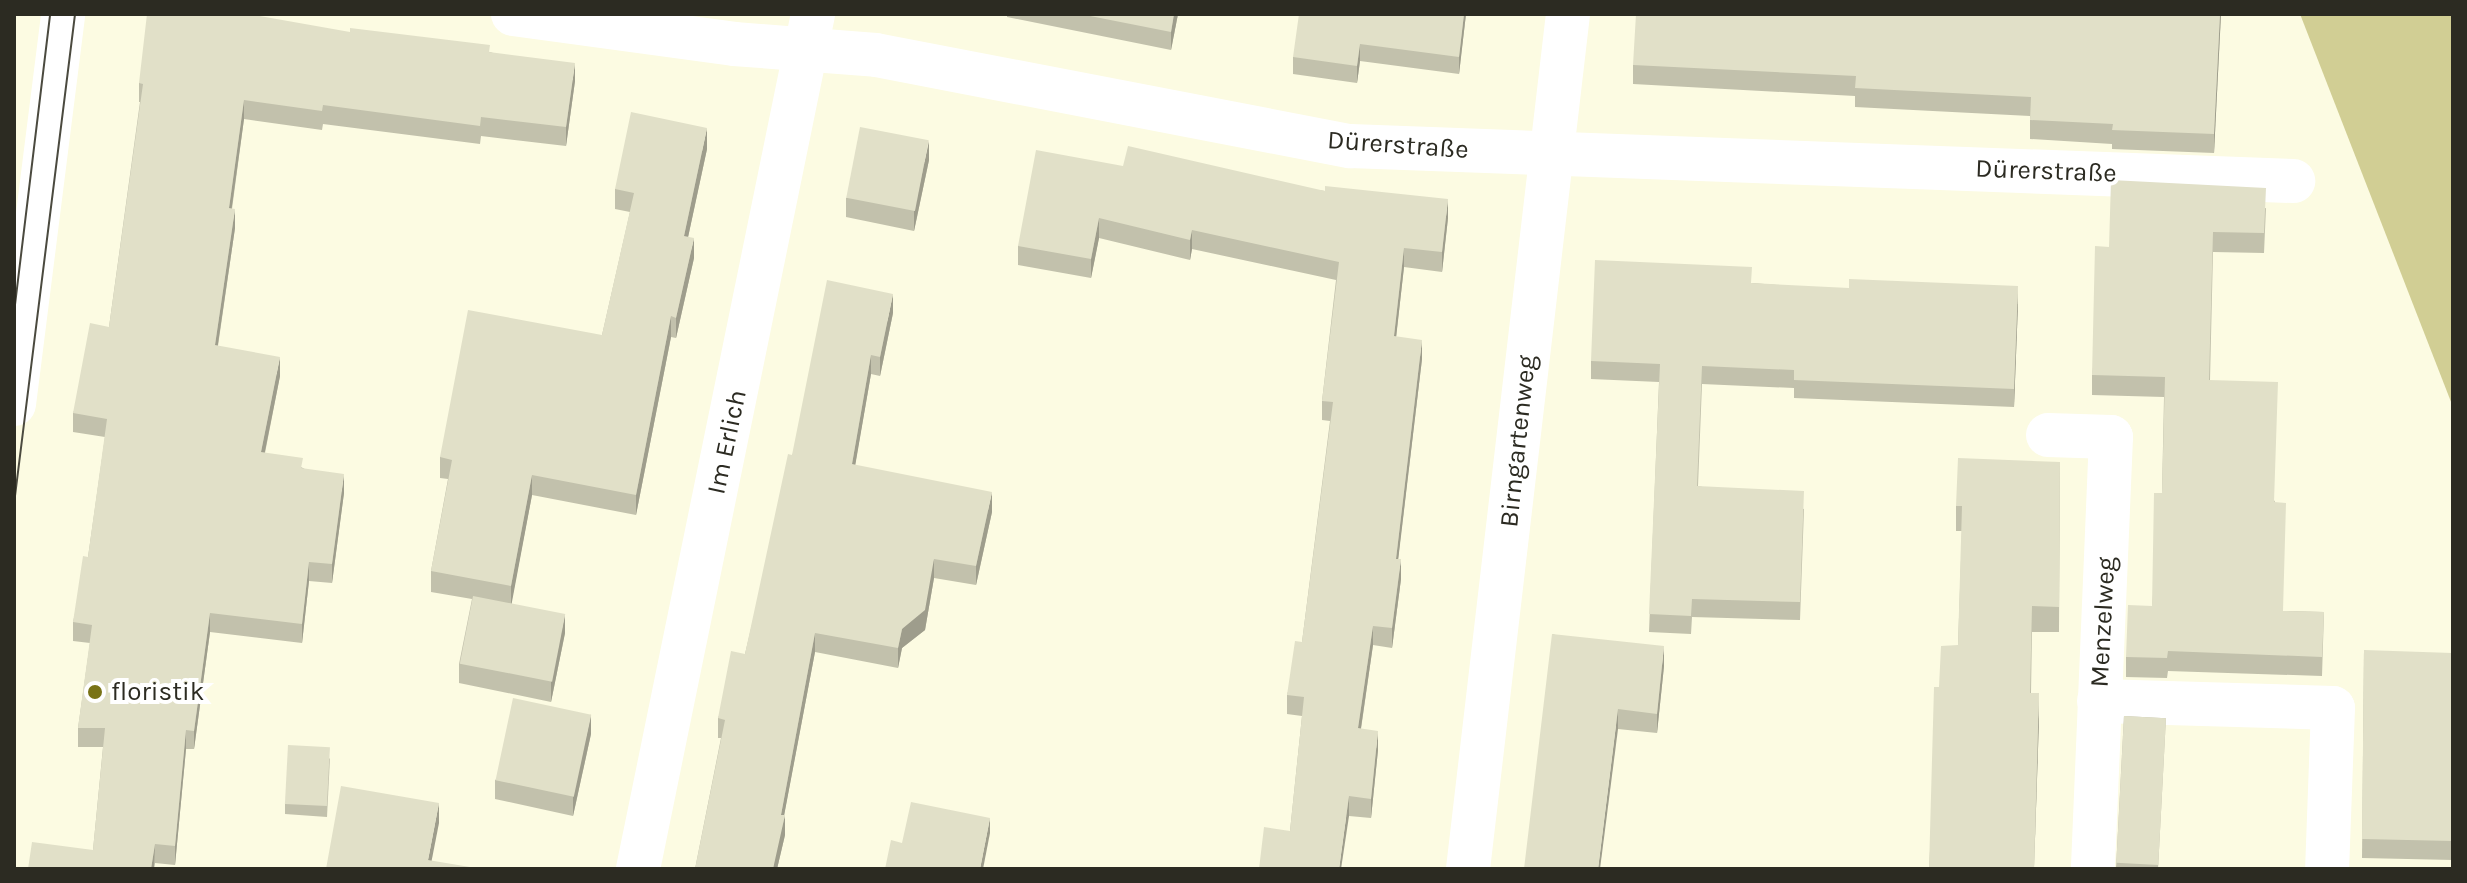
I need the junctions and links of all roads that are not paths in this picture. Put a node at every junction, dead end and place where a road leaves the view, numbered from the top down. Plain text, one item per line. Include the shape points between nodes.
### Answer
1 (63, 14) edge
2 (513, 14) edge
3 (1568, 14) edge
4 (811, 32) edge
5 (1550, 154) junction
6 (2293, 181) dead end
7 (14, 404) edge
8 (2048, 435) dead end
9 (2099, 701) junction
10 (638, 869) edge
11 (1468, 869) edge
12 (2093, 869) edge
13 (2327, 869) edge

1 - 7 street
2 - 4 street, Dürerstraße via 734,44
3 - 5 street, Birngartenweg
4 - 5 street, Dürerstraße via 876,55 1350,146
4 - 10 street, Im Erlich
5 - 6 street, Dürerstraße
5 - 11 street, Birngartenweg
8 - 9 street, Menzelweg via 2111,437
9 - 12 street, Menzelweg
9 - 13 street via 2333,708

